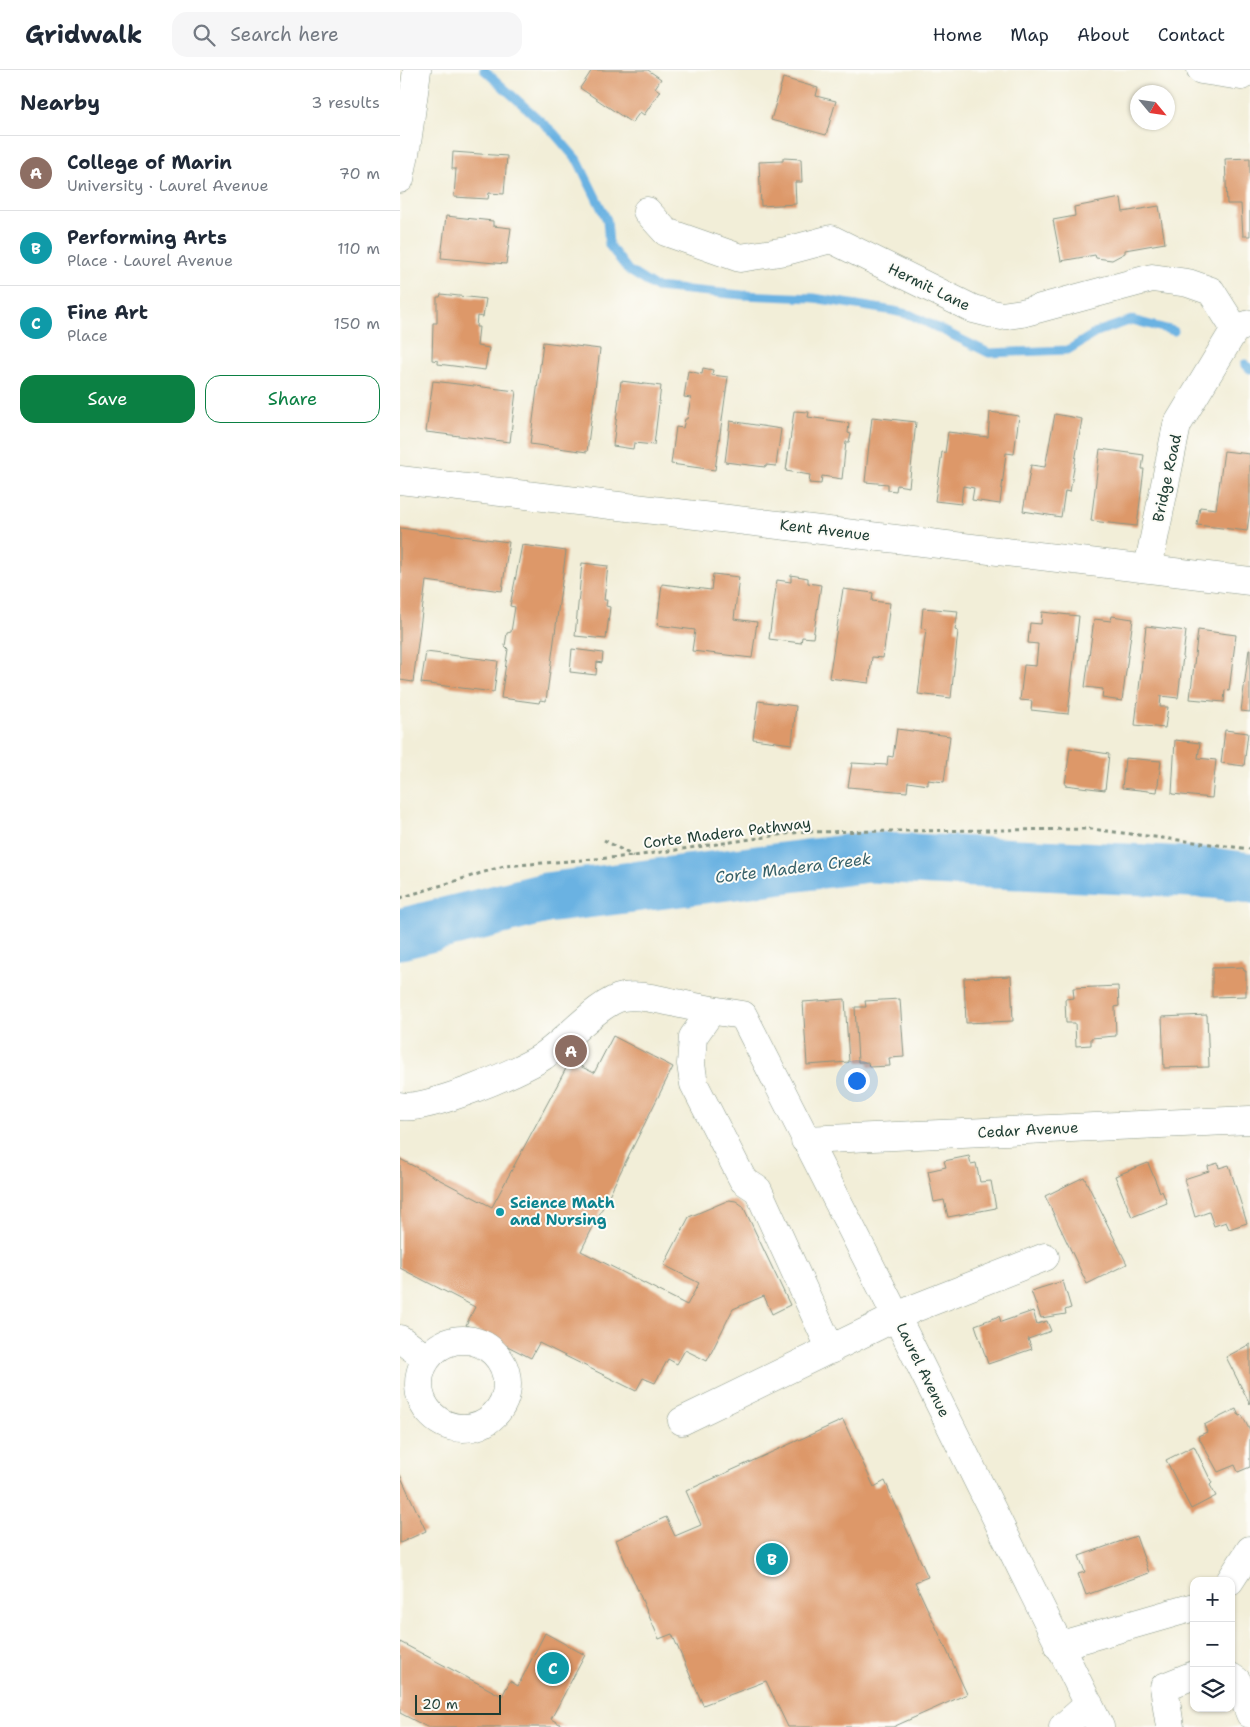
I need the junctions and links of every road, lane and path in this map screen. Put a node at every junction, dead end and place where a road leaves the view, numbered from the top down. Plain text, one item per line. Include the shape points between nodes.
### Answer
1 (416, 70) edge
2 (1201, 70) edge
3 (1248, 70) edge
4 (400, 179) edge
5 (647, 211) dead end
6 (1243, 326) edge
7 (400, 480) edge
8 (1148, 568) junction
9 (1250, 581) edge
10 (604, 840) dead end
11 (1250, 849) edge
12 (634, 856) junction
13 (400, 898) edge
14 (712, 1010) junction
15 (400, 1106) edge
16 (1250, 1120) edge
17 (805, 1140) junction
18 (1045, 1257) dead end
19 (897, 1318) junction
20 (400, 1339) edge
21 (831, 1350) junction
22 (426, 1358) dead end
23 (682, 1422) dead end
24 (1250, 1550) edge
25 (1233, 1577) edge
26 (1190, 1608) edge
27 (1058, 1646) junction
28 (1190, 1676) edge
29 (1235, 1679) edge
30 (1250, 1714) edge
31 (1094, 1716) edge
32 (1063, 1727) edge
33 (1170, 1727) edge

1 - 4 street
2 - 3 street via 1241,76
5 - 6 street, Hermit Lane via 666,232 740,258 786,251 831,239 973,309 1001,316 1152,278 1188,283 1211,291
6 - 8 street, Bridge Road via 1177,425
7 - 8 street, Kent Avenue
8 - 9 street, Kent Avenue
10 - 12 path
11 - 12 path, Corte Madera Pathway via 1092,828 800,832
12 - 13 path, Corte Madera Pathway via 504,866
14 - 15 street via 642,997 623,997 606,1003 541,1058 508,1075 434,1101
14 - 17 street, Laurel Avenue via 743,1015
14 - 21 street via 693,1037 691,1064 694,1084 743,1180 758,1190
16 - 17 street, Cedar Avenue
17 - 19 street, Laurel Avenue
18 - 19 street
19 - 21 street
19 - 27 street, Laurel Avenue
20 - 22 street
21 - 23 street
24 - 25 street
26 - 27 street
27 - 31 street, Laurel Avenue
28 - 33 street via 1164,1686
29 - 30 street
31 - 32 street

